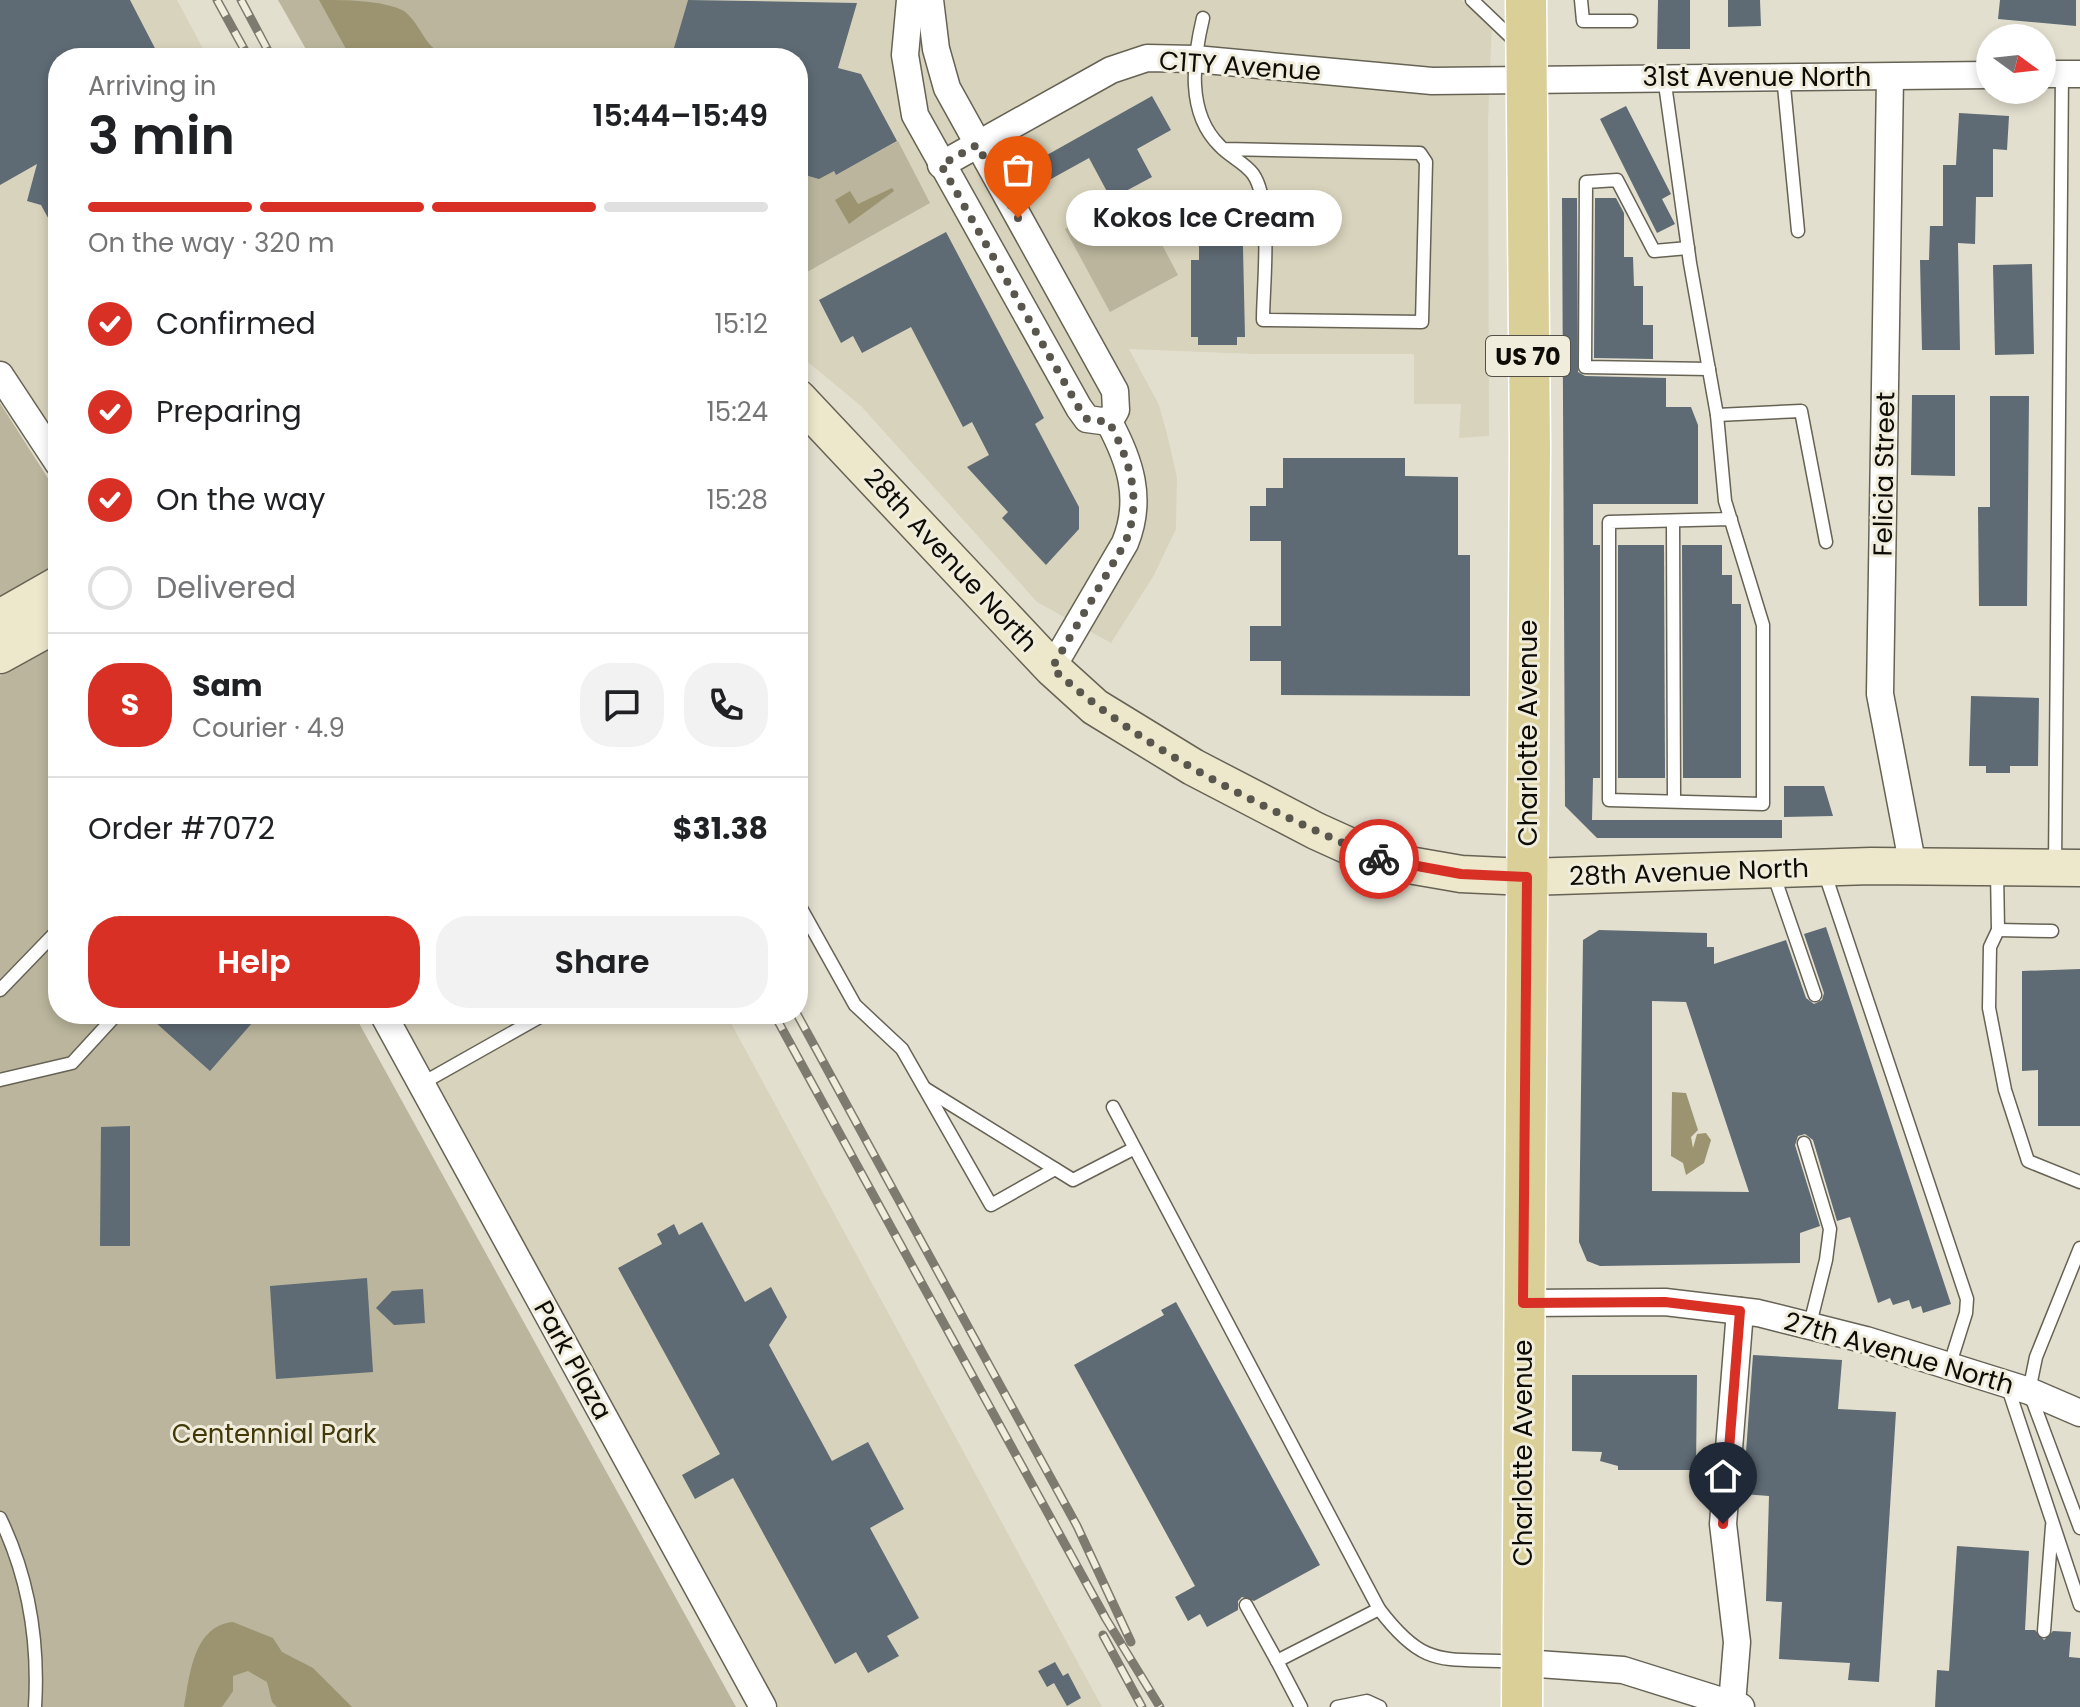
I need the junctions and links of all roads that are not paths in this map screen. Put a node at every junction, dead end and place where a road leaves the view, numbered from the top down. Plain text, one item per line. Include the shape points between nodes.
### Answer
1 (910, 0) edge
2 (930, 0) edge
3 (1472, 0) edge
4 (1526, 0) edge
5 (1581, 0) edge
6 (1203, 18) dead end
7 (1631, 21) dead end
8 (1195, 59) junction
9 (1525, 65) junction
10 (2061, 74) edge
11 (1976, 75) edge
12 (1783, 76) junction
13 (1664, 77) junction
14 (1890, 77) junction
15 (977, 145) junction
16 (1224, 149) junction
17 (941, 165) junction
18 (1798, 231) dead end
19 (1688, 248) junction
20 (1709, 369) junction
21 (0, 375) edge
22 (808, 409) edge
23 (1717, 415) junction
24 (1109, 422) junction
25 (48, 448) edge
26 (1731, 519) junction
27 (1673, 521) junction
28 (1826, 542) dead end
29 (48, 591) edge
30 (0, 618) edge
31 (48, 629) edge
32 (0, 655) edge
33 (1052, 668) junction
34 (1674, 801) junction
35 (1913, 867) junction
36 (1997, 867) junction
37 (1823, 868) junction
38 (2068, 868) edge
39 (1772, 870) junction
40 (1527, 877) junction
41 (808, 921) edge
42 (1998, 930) junction
43 (2052, 931) dead end
44 (48, 940) edge
45 (0, 990) edge
46 (1815, 995) dead end
47 (108, 1024) edge
48 (388, 1024) edge
49 (527, 1024) edge
50 (0, 1080) edge
51 (421, 1084) junction
52 (924, 1088) junction
53 (1113, 1107) dead end
54 (1804, 1143) dead end
55 (1133, 1149) junction
56 (1055, 1169) junction
57 (2080, 1182) edge
58 (2080, 1248) edge
59 (1523, 1303) junction
60 (1740, 1311) junction
61 (1810, 1324) junction
62 (1949, 1367) junction
63 (2018, 1388) junction
64 (2080, 1413) edge
65 (0, 1518) edge
66 (2052, 1521) junction
67 (2080, 1528) edge
68 (1246, 1605) dead end
69 (2080, 1605) edge
70 (1379, 1609) junction
71 (2044, 1631) dead end
72 (1277, 1661) junction
73 (1523, 1663) junction
74 (1736, 1705) edge
75 (35, 1707) edge
76 (763, 1707) edge
77 (1301, 1707) edge
78 (1337, 1707) edge
79 (1380, 1707) edge
80 (1522, 1707) edge

1 - 17 street via 905,39 908,91
2 - 15 street via 940,68
3 - 9 lane
4 - 9 main road, Charlotte Avenue / US 70
5 - 7 lane via 1583,21
6 - 8 lane
8 - 9 street, C1TY Avenue via 1432,81
8 - 15 street, C1TY Avenue via 1147,58 1123,65
8 - 16 lane via 1201,120
9 - 13 street, 31st Avenue North
9 - 40 main road, Charlotte Avenue / US 70 via 1530,447
10 - 38 lane
11 - 14 street, 31st Avenue North
12 - 13 street, 31st Avenue North
12 - 14 street, 31st Avenue North
12 - 18 lane
13 - 19 lane
14 - 35 street, Felicia Street via 1880,694
15 - 17 street, C1TY Avenue
15 - 24 street via 1115,391 1116,410
16 - 16 lane via 1420,153 1426,162 1422,322 1263,320 1263,202 1253,174
17 - 24 street via 1079,408 1087,419
19 - 20 lane
19 - 20 lane via 1654,251 1617,180 1586,182 1585,367
20 - 23 lane
21 - 25 street
22 - 33 main road, 28th Avenue North
23 - 26 lane
23 - 28 lane via 1801,411
24 - 33 street via 1132,475 1133,520 1125,543
26 - 27 lane
26 - 34 lane via 1763,625 1763,804
27 - 34 lane
27 - 34 lane via 1609,522 1609,800
29 - 30 main road
31 - 32 main road
33 - 40 main road, 28th Avenue North via 1095,707 1193,767 1367,854 1461,874
35 - 36 main road, 28th Avenue North
35 - 37 main road, 28th Avenue North
36 - 38 main road, 28th Avenue North
36 - 42 lane
37 - 39 main road, 28th Avenue North
37 - 62 lane via 1967,1299
39 - 40 main road, 28th Avenue North
39 - 46 lane
40 - 59 main road, Charlotte Avenue / US 70
41 - 52 lane via 855,1005 902,1049
42 - 43 lane
42 - 57 lane via 1990,947 1989,1008 2005,1090 2028,1161
44 - 45 lane
47 - 50 lane via 72,1063
48 - 51 street, Park Plaza
49 - 51 lane
51 - 76 street, Park Plaza
52 - 56 lane
52 - 56 lane via 991,1205
53 - 55 lane
54 - 61 lane via 1823,1198 1830,1241
55 - 56 lane via 1073,1180
55 - 70 lane
58 - 63 lane
59 - 60 street, 27th Avenue North via 1665,1302
59 - 73 main road, Charlotte Avenue / US 70
60 - 61 street, 27th Avenue North
60 - 74 street via 1723,1524 1737,1642
61 - 62 street, 27th Avenue North
62 - 63 street, 27th Avenue North
63 - 64 street, 27th Avenue North
63 - 66 lane
63 - 67 lane
65 - 75 lane via 21,1570 33,1627
66 - 69 lane
66 - 71 lane
68 - 72 lane
70 - 72 lane
70 - 73 lane via 1403,1640 1427,1655
72 - 77 lane
73 - 74 street via 1623,1670
73 - 80 main road, Charlotte Avenue / US 70
78 - 79 lane via 1367,1701

